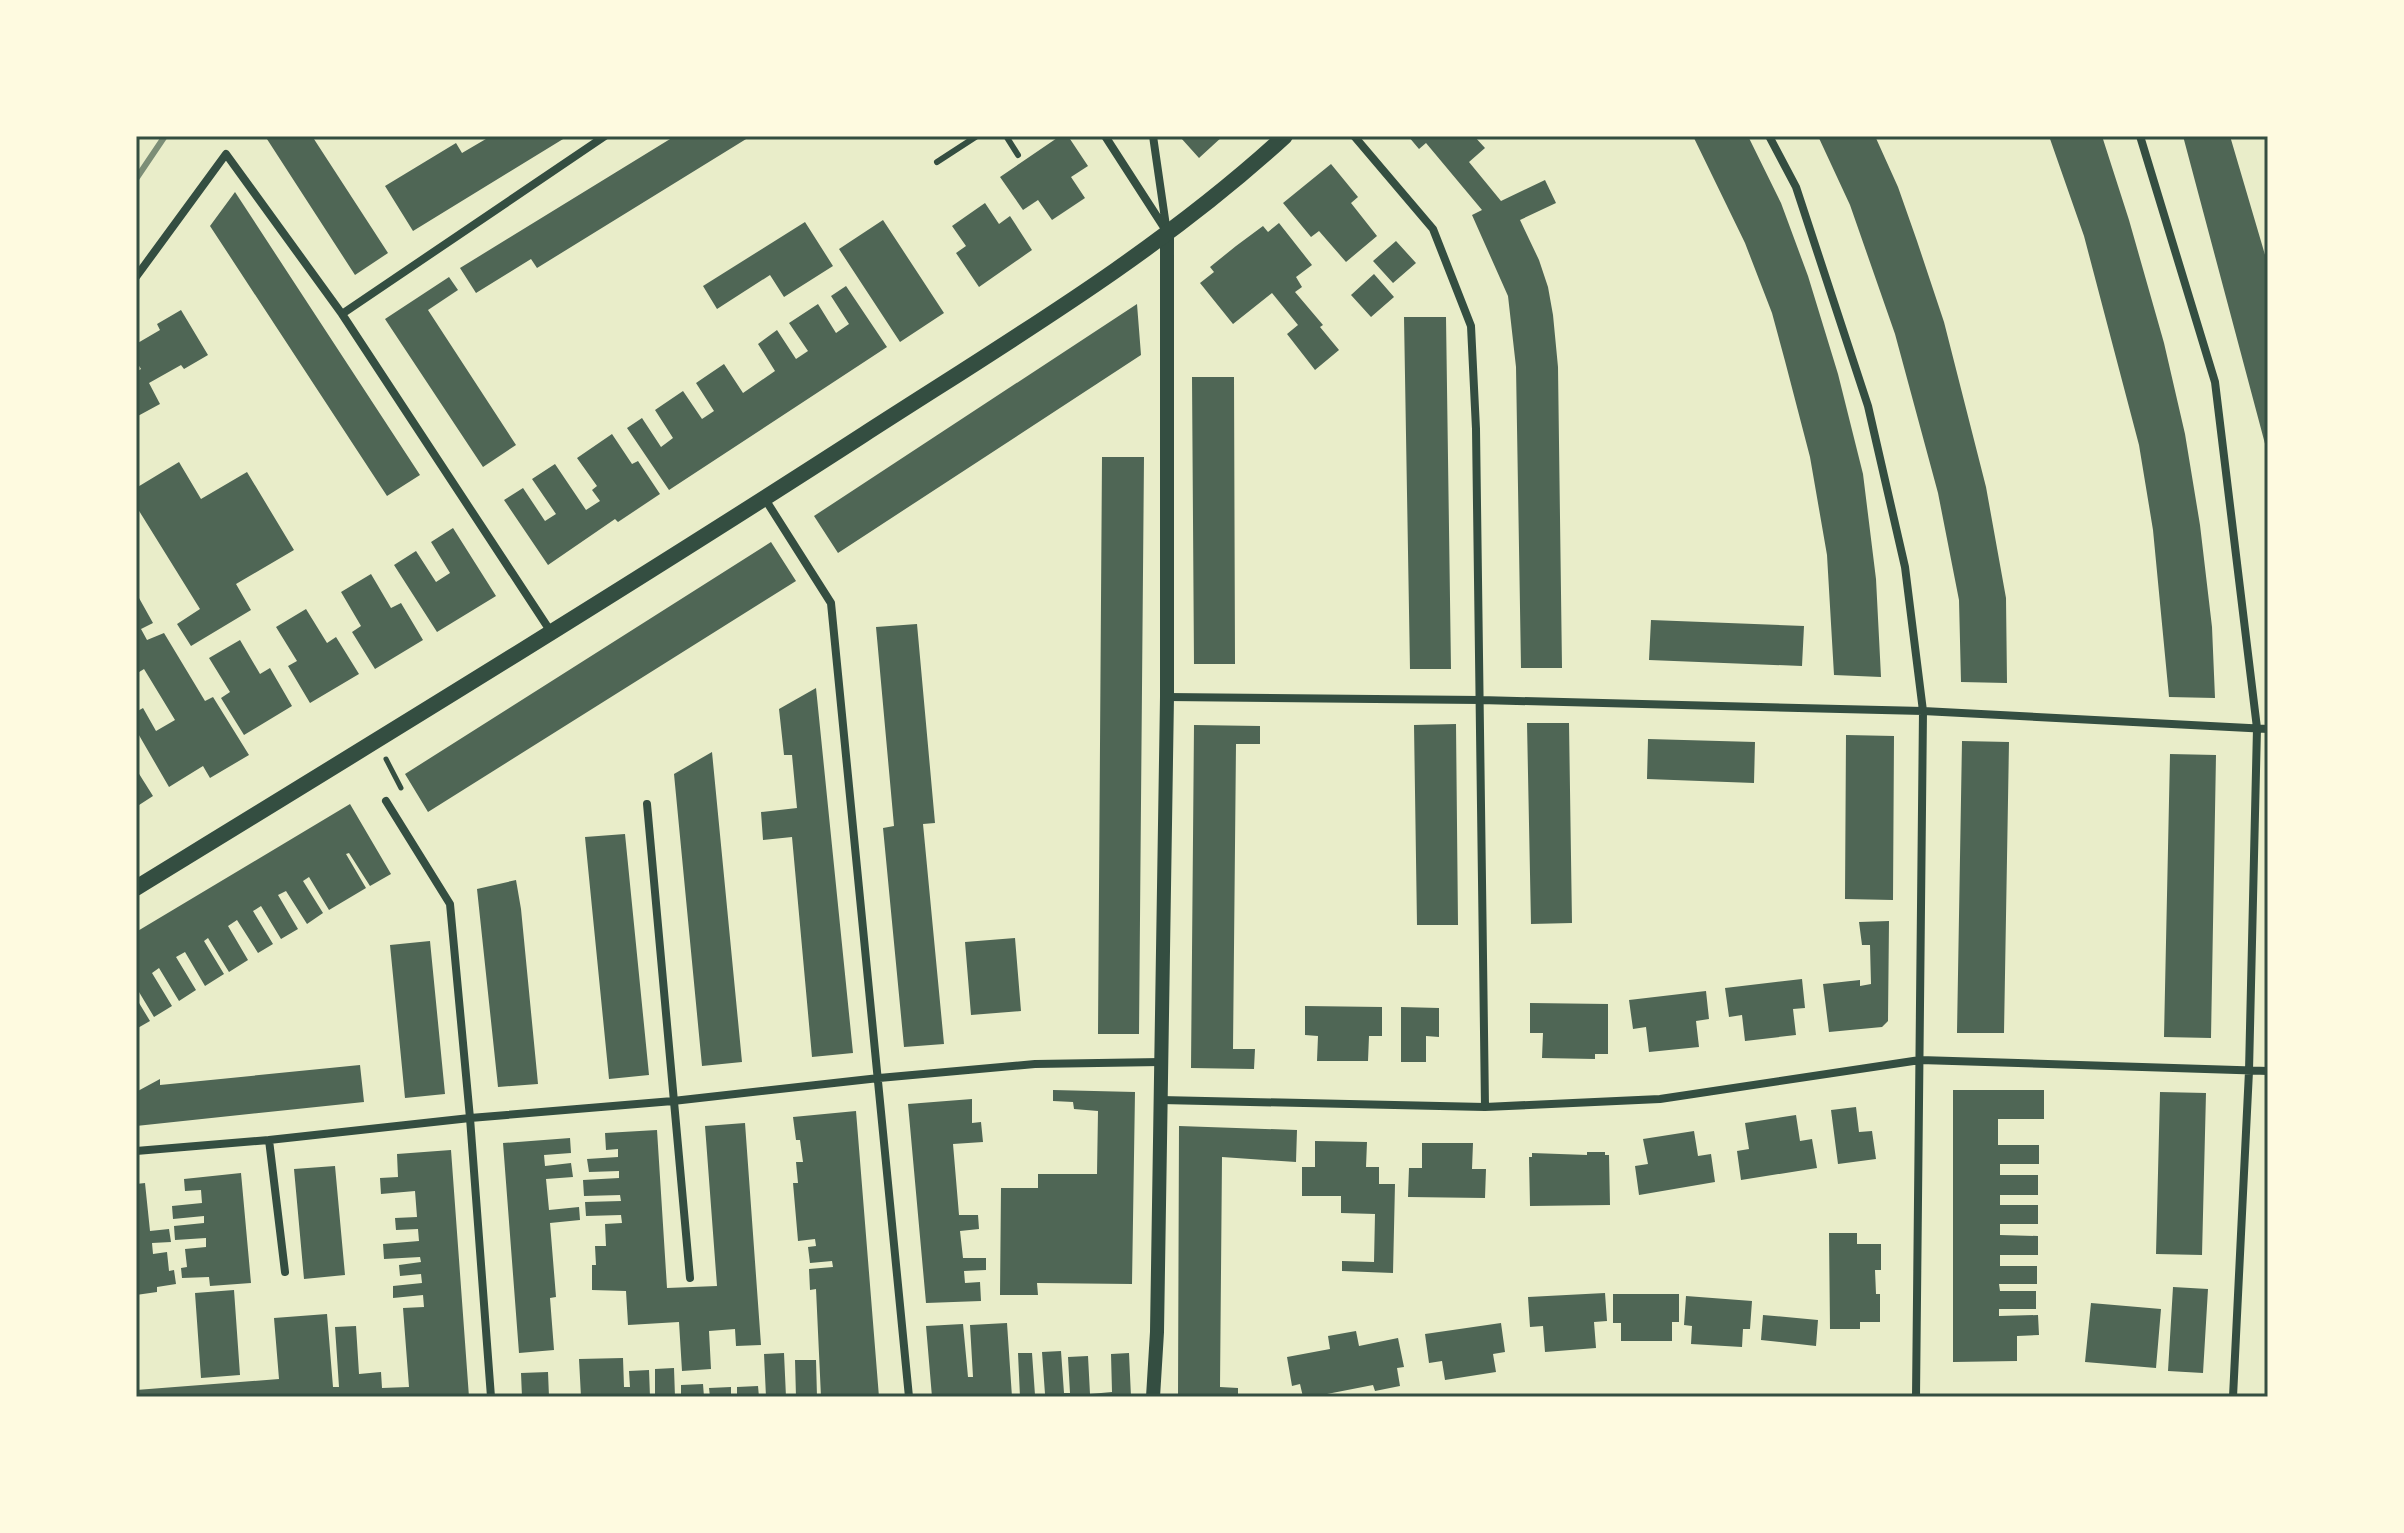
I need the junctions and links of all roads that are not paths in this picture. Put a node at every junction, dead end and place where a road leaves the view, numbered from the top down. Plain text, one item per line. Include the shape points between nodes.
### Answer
1 (605, 136) edge
2 (977, 136) edge
3 (1006, 136) edge
4 (1105, 136) edge
5 (1153, 136) edge
6 (1285, 136) edge
7 (1354, 136) edge
8 (1769, 136) edge
9 (2140, 136) edge
10 (1018, 155) dead end
11 (937, 162) dead end
12 (1167, 232) junction
13 (136, 277) edge
14 (342, 314) junction
15 (765, 498) junction
16 (552, 633) junction
17 (1167, 697) junction
18 (1480, 700) junction
19 (1923, 711) junction
20 (2257, 728) junction
21 (2268, 729) edge
22 (386, 801) road end
23 (647, 804) dead end
24 (136, 888) edge
25 (1920, 1060) junction
26 (1161, 1062) junction
27 (2249, 1071) junction
28 (2268, 1071) edge
29 (879, 1078) junction
30 (1161, 1100) junction
31 (673, 1101) junction
32 (1485, 1107) junction
33 (470, 1118) junction
34 (269, 1140) junction
35 (136, 1151) edge
36 (285, 1272) dead end
37 (690, 1278) dead end
38 (491, 1397) edge
39 (909, 1397) edge
40 (1153, 1397) edge
41 (1916, 1397) edge
42 (2233, 1397) edge

1 - 14 street
2 - 11 lane
3 - 10 lane
4 - 12 street
5 - 12 street
6 - 12 main road
7 - 18 street via 1433,229 1471,326
8 - 19 street via 1796,187 1868,406 1905,567
9 - 20 street via 2215,382
12 - 15 main road via 1093,287
12 - 17 street
13 - 14 street via 226,154
14 - 16 street
15 - 16 main road
15 - 29 street via 831,603
16 - 24 main road
17 - 18 street
17 - 26 street
18 - 19 street
18 - 32 street
19 - 20 street
19 - 25 street
20 - 21 street
20 - 27 street
22 - 33 street via 450,904
23 - 31 street
25 - 27 street
25 - 32 street via 1660,1099
25 - 41 street
26 - 29 street via 1035,1064
26 - 30 street
27 - 28 street
27 - 42 street
29 - 31 street
29 - 39 street
30 - 32 street
30 - 40 street
31 - 33 street
31 - 37 street
33 - 34 street
33 - 38 street
34 - 35 street
34 - 36 street

